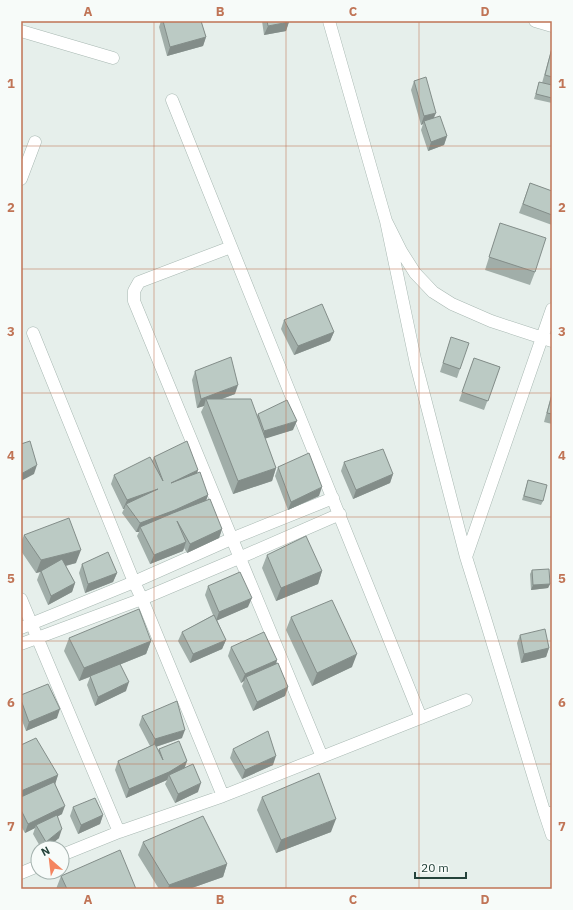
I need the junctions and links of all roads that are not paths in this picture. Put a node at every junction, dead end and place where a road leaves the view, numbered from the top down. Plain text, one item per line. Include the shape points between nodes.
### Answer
1 (330, 21) edge
2 (535, 21) edge
3 (552, 26) edge
4 (21, 31) edge
5 (113, 58) dead end
6 (172, 100) dead end
7 (35, 142) dead end
8 (21, 178) edge
9 (386, 221) junction
10 (231, 247) junction
11 (552, 309) edge
12 (33, 334) dead end
13 (547, 339) edge
14 (333, 498) junction
15 (340, 514) junction
16 (231, 538) junction
17 (466, 557) junction
18 (239, 558) junction
19 (134, 582) junction
20 (21, 599) edge
21 (142, 599) junction
22 (26, 626) edge
23 (37, 638) junction
24 (21, 644) edge
25 (466, 700) dead end
26 (422, 718) junction
27 (322, 757) junction
28 (222, 796) junction
29 (548, 812) edge
30 (118, 832) junction
31 (552, 835) edge
32 (70, 853) edge

1 - 9 street
2 - 3 street
4 - 5 street
6 - 10 street
7 - 8 street
9 - 13 street via 415,273 433,292 452,304 491,321
9 - 17 street via 416,364
10 - 14 street
10 - 16 street via 139,282 134,291 134,301
11 - 13 street
12 - 19 street
13 - 17 street
14 - 15 street
14 - 16 street
15 - 18 street
15 - 26 street
16 - 18 street
16 - 19 street
17 - 29 street
18 - 21 street
18 - 27 street
19 - 21 street
19 - 22 street
20 - 22 street
21 - 23 street
21 - 28 street
22 - 23 street
23 - 24 street
23 - 30 street
25 - 26 street
26 - 27 street
27 - 28 street
28 - 30 street
29 - 31 street
30 - 32 street

